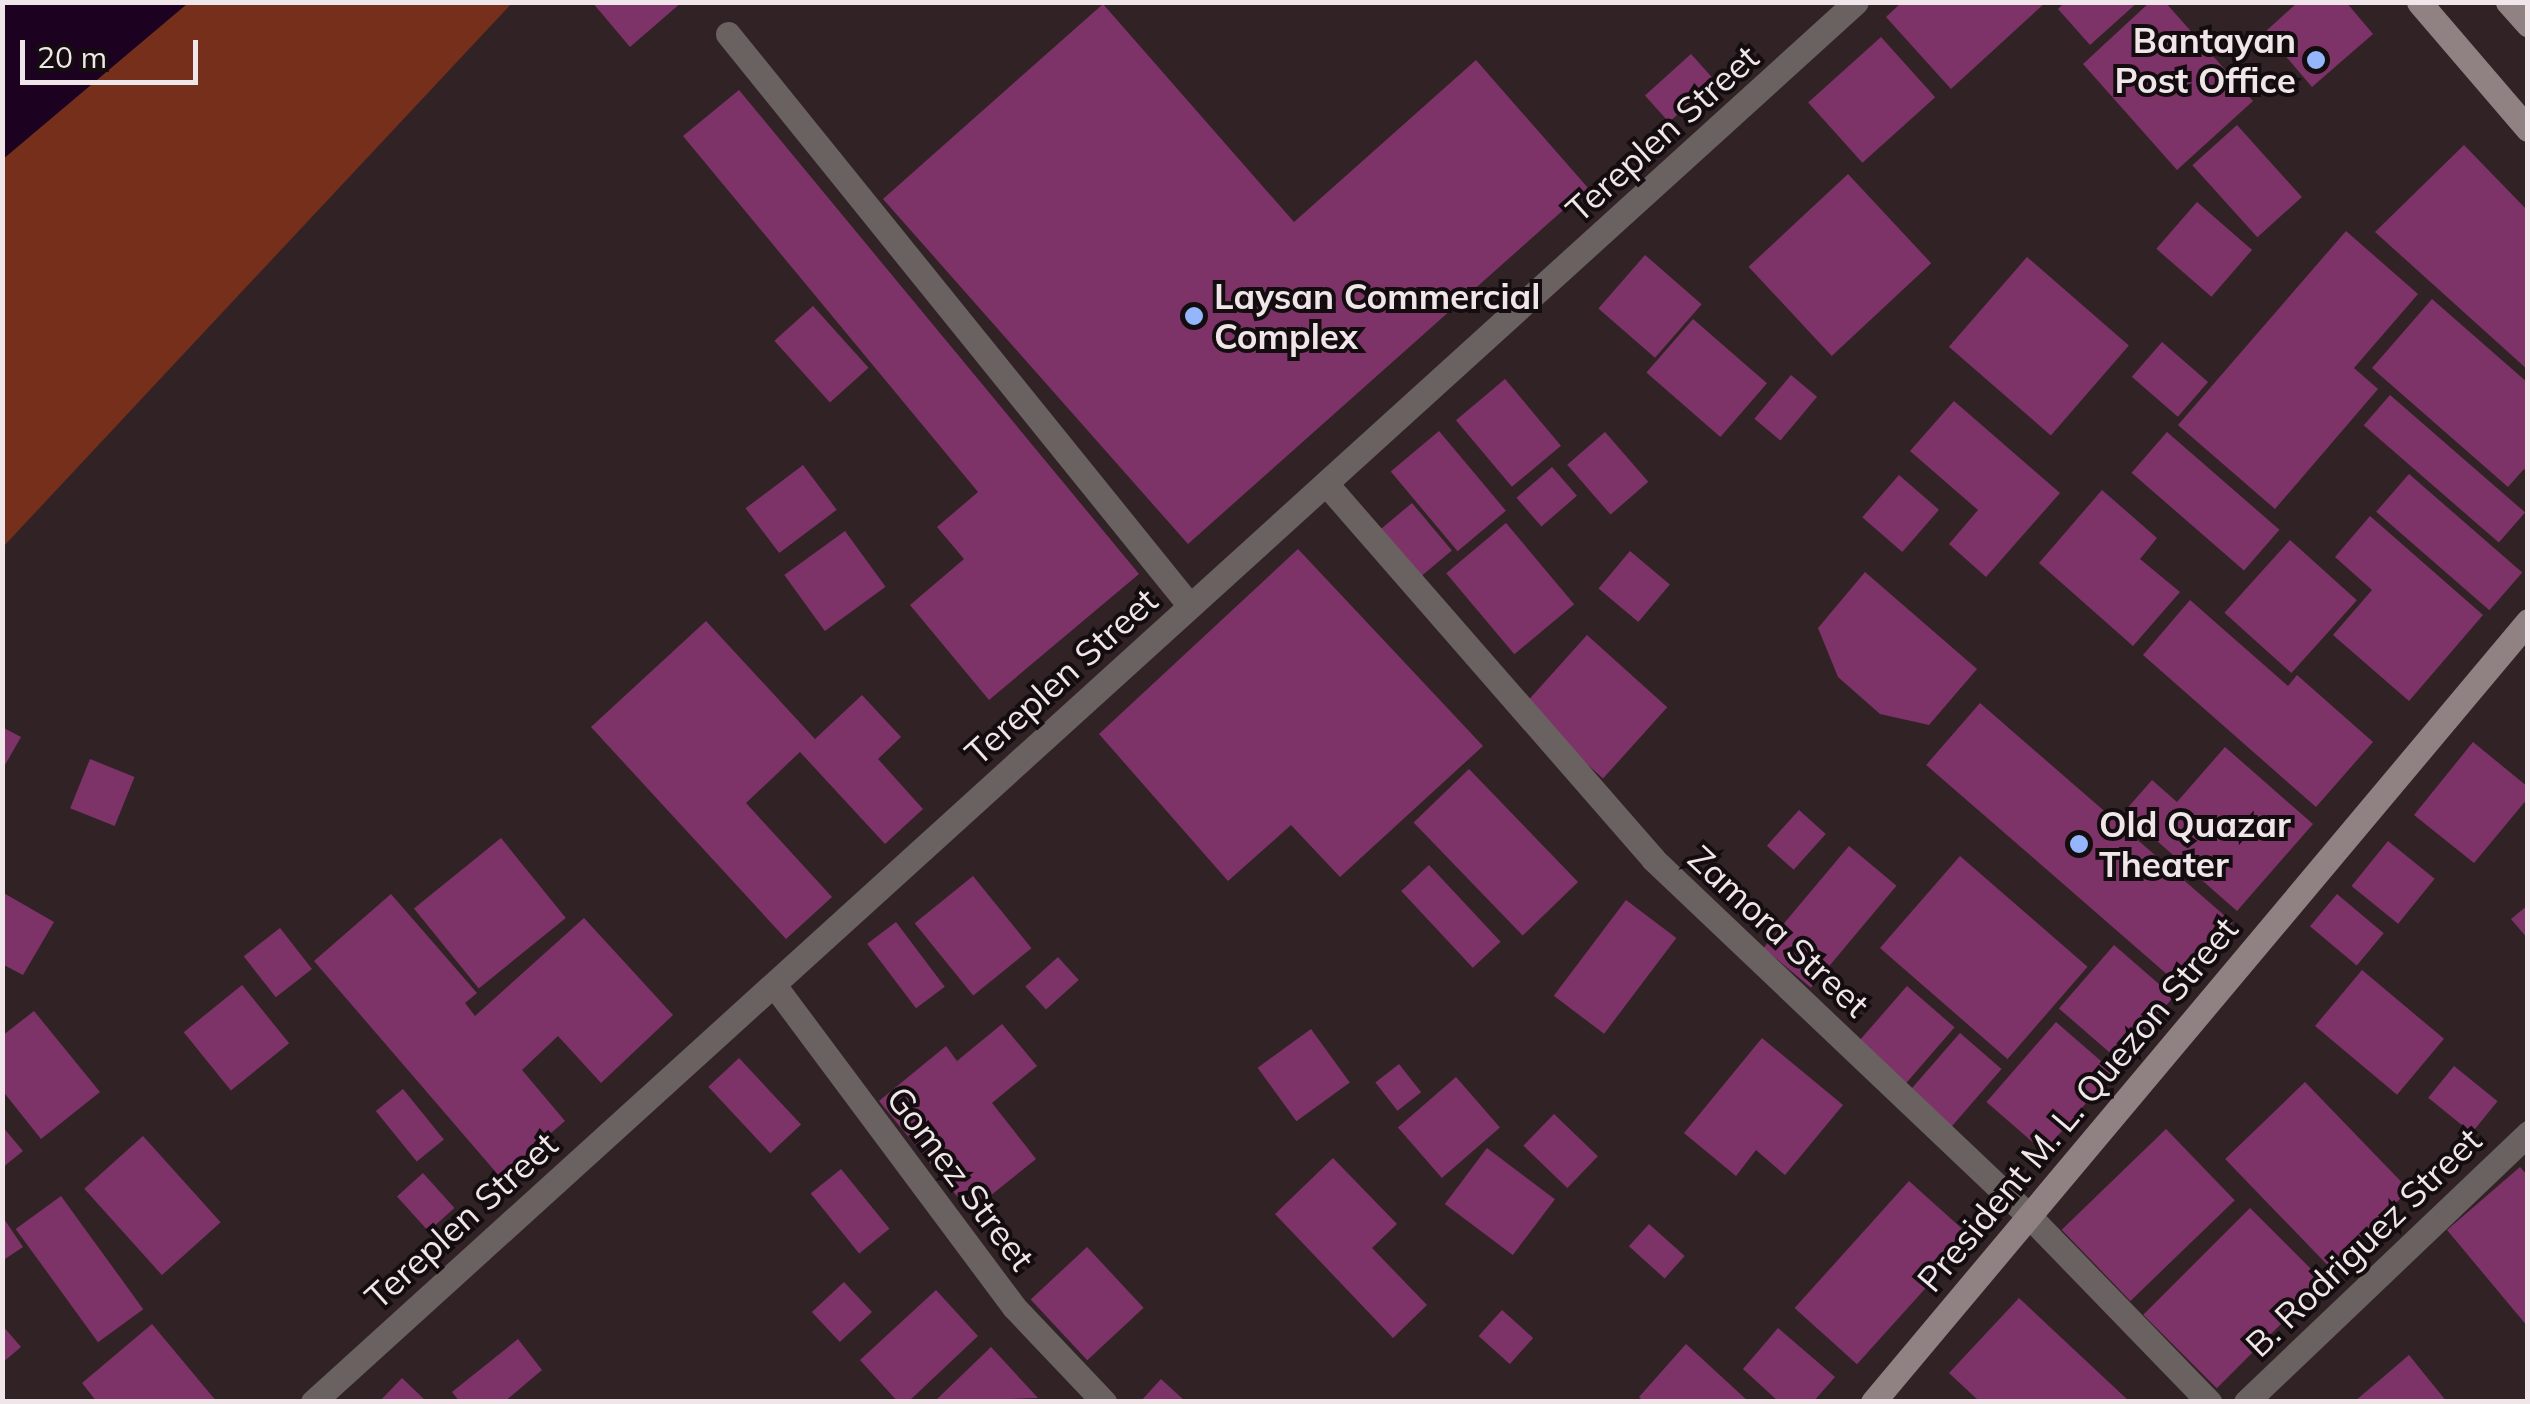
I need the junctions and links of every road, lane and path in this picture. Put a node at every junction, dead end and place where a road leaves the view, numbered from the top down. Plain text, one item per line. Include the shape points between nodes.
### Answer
1 (1856, 2) edge
2 (2419, 2) edge
3 (2508, 2) edge
4 (2528, 24) edge
5 (728, 34) dead end
6 (2528, 129) edge
7 (1328, 486) junction
8 (1190, 606) junction
9 (2528, 621) edge
10 (774, 986) junction
11 (2528, 1133) edge
12 (2029, 1216) junction
13 (313, 1402) edge
14 (1104, 1402) edge
15 (1873, 1402) edge
16 (2209, 1402) edge
17 (2246, 1402) edge

1 - 7 street, Tereplen Street
2 - 6 main road
3 - 4 main road
5 - 8 street
7 - 8 street, Tereplen Street
7 - 12 street, Zamora Street via 1653,860
8 - 10 street, Tereplen Street
9 - 12 main road, President M. L. Quezon Street
10 - 13 street, Tereplen Street
10 - 14 street, Gomez Street via 1014,1306
11 - 17 street, B. Rodriguez Street
12 - 15 main road, President M. L. Quezon Street
12 - 16 street, Zamora Street

